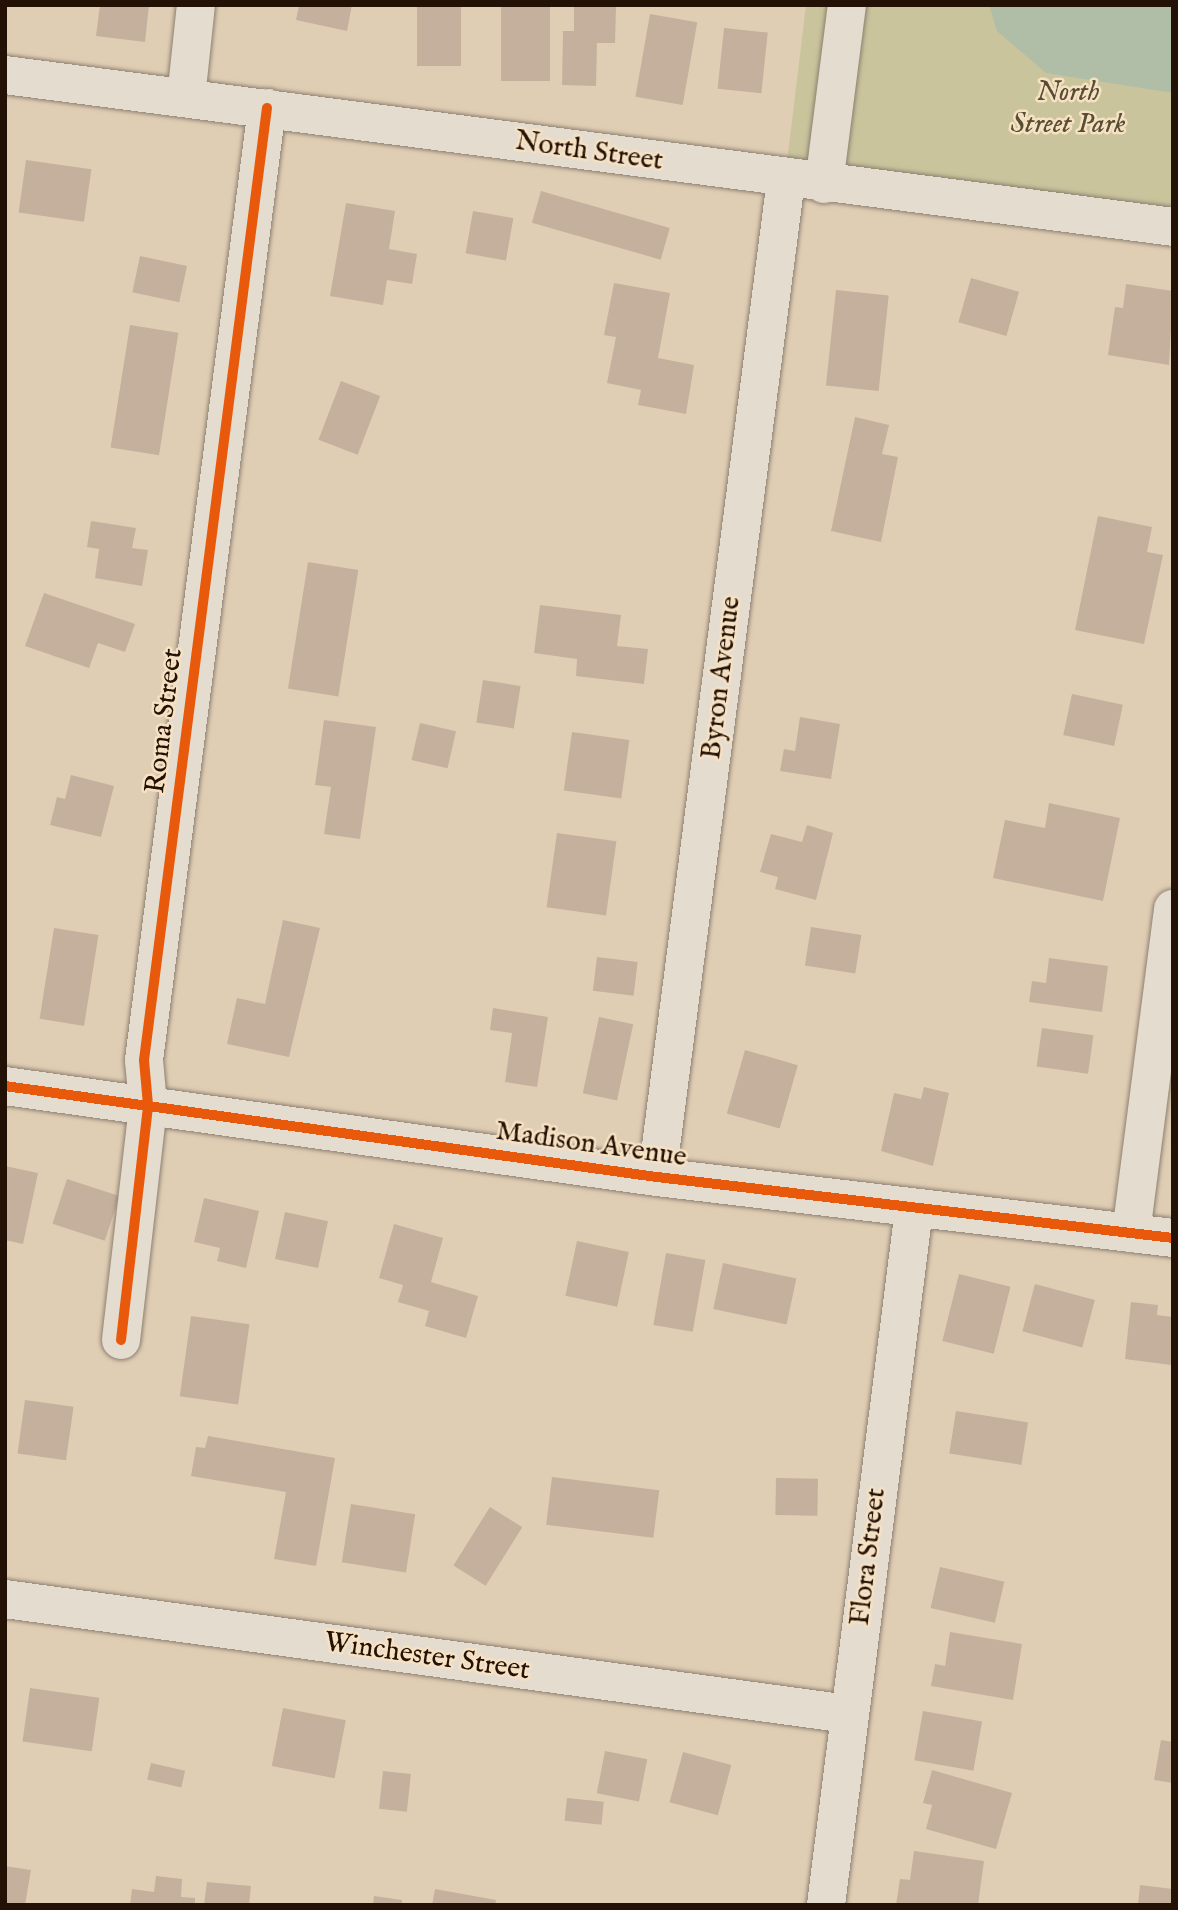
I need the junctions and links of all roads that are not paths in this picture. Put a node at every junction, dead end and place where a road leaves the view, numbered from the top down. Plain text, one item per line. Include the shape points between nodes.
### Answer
1 (196, 5) edge
2 (847, 5) edge
3 (5, 75) edge
4 (186, 98) junction
5 (267, 108) junction
6 (786, 179) junction
7 (824, 184) junction
8 (1173, 227) edge
9 (1173, 909) edge
10 (5, 1086) edge
11 (148, 1105) junction
12 (657, 1177) junction
13 (914, 1209) junction
14 (1131, 1233) junction
15 (1173, 1238) edge
16 (121, 1340) dead end
17 (5, 1599) edge
18 (848, 1714) junction
19 (826, 1905) edge

1 - 4 street
2 - 7 street
3 - 4 street, North Street
4 - 5 street, North Street
5 - 6 street, North Street
5 - 11 street, Roma Street via 144,1060
6 - 7 street, North Street
6 - 12 street, Byron Avenue
7 - 8 street, North Street
9 - 14 street
10 - 11 street, Madison Avenue
11 - 12 street, Madison Avenue
11 - 16 street, Roma Street
12 - 13 street, Madison Avenue
13 - 14 street, Madison Avenue
13 - 18 street, Flora Street
14 - 15 street, Madison Avenue
17 - 18 street, Winchester Street
18 - 19 street, Flora Street

